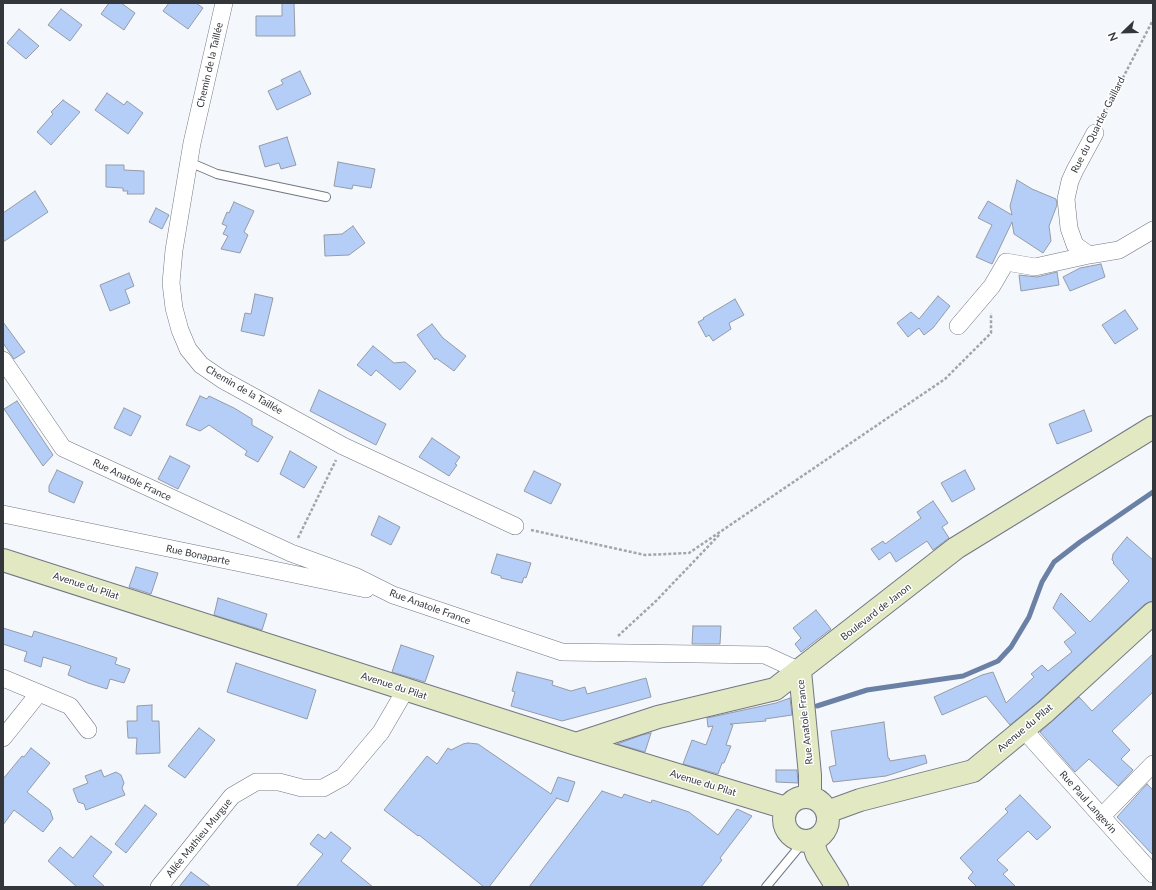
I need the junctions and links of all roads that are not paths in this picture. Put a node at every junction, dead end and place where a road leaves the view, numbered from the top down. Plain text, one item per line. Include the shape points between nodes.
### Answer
1 (224, 3) edge
2 (1095, 133) road end
3 (189, 162) junction
4 (326, 198) dead end
5 (1153, 230) edge
6 (1090, 255) junction
7 (958, 326) dead end
8 (3, 360) edge
9 (1153, 427) edge
10 (3, 514) edge
11 (515, 526) road end
12 (3, 560) edge
13 (393, 595) junction
14 (1153, 613) edge
15 (800, 671) junction
16 (3, 678) edge
17 (406, 690) junction
18 (39, 693) junction
19 (88, 730) dead end
20 (1024, 730) junction
21 (3, 738) edge
22 (576, 744) junction
23 (1153, 764) edge
24 (810, 796) junction
25 (786, 808) junction
26 (828, 812) junction
27 (1102, 816) junction
28 (808, 840) junction
29 (1153, 874) edge
30 (159, 887) edge
31 (766, 887) edge
32 (837, 887) edge

1 - 3 street, Chemin de la Taillée
2 - 6 street, Rue du Quartier Gaillard via 1074,170 1066,199 1069,228 1076,245
3 - 4 lane via 217,174
3 - 11 street, Chemin de la Taillée via 171,283 180,330 188,349 200,365 343,446
5 - 6 street via 1119,250
6 - 7 street via 1035,267 1006,262 992,286
8 - 13 street, Rue Anatole France via 63,448 291,553 357,577
9 - 15 main road, Boulevard de Janon via 956,548
10 - 13 street, Rue Bonaparte
12 - 17 main road, Avenue du Pilat
13 - 15 street, Rue Anatole France via 562,652 765,655
14 - 20 main road, Avenue du Pilat
15 - 22 main road, Boulevard de Janon via 775,689 658,717
15 - 24 main road, Rue Anatole France
16 - 18 street
17 - 22 main road, Avenue du Pilat
17 - 30 street, Allée Mathieu Murgue via 381,732 342,777 323,788 302,788 279,782 256,782 232,796
18 - 19 street via 70,706
18 - 21 street
20 - 26 main road, Avenue du Pilat via 973,771 860,800
20 - 27 street, Rue Paul Langevin
22 - 25 main road, Avenue du Pilat
23 - 27 street
24 - 25 main road via 796,799
24 - 26 main road via 821,802
25 - 28 main road via 786,829 797,839
26 - 28 main road via 824,832 819,837
27 - 29 street, Rue Paul Langevin
28 - 31 lane
28 - 32 main road

